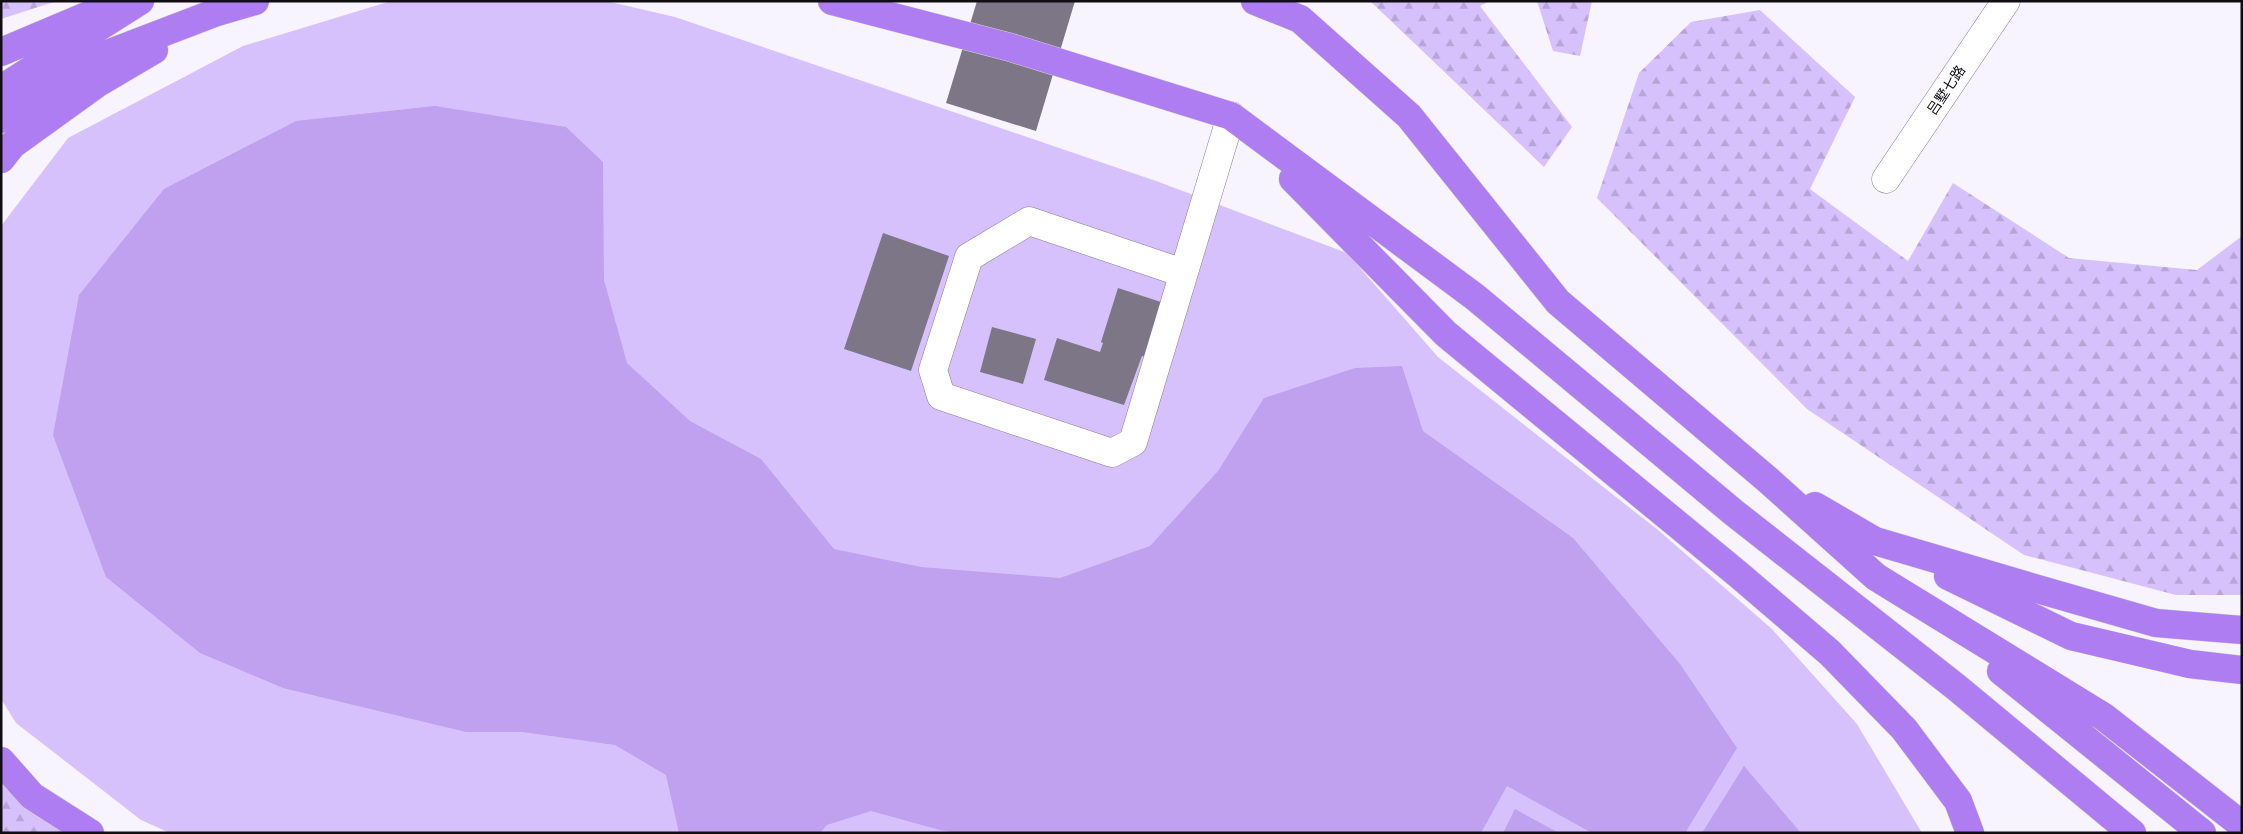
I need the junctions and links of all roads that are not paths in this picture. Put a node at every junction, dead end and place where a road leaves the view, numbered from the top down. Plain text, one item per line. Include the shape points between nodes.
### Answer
1 (120, 1) edge
2 (140, 1) edge
3 (255, 1) edge
4 (832, 1) edge
5 (1255, 1) edge
6 (2006, 1) edge
7 (217, 12) junction
8 (1, 52) edge
9 (1, 89) edge
10 (1230, 116) junction
11 (1, 119) edge
12 (1, 158) edge
13 (1886, 179) dead end
14 (1183, 273) junction
15 (1768, 480) junction
16 (1874, 541) junction
17 (1876, 577) junction
18 (2242, 630) edge
19 (2242, 670) edge
20 (1, 760) edge
21 (1958, 801) junction
22 (2237, 822) edge
23 (90, 833) edge
24 (1970, 833) edge
25 (1976, 833) edge
26 (2132, 833) edge
27 (2202, 833) edge

1 - 8 highway
2 - 9 highway
3 - 7 highway
4 - 10 highway via 1009,47
5 - 15 highway via 1300,19 1410,116 1558,302
6 - 13 street, 吕墅七路
7 - 11 highway via 94,59
7 - 12 highway via 98,83 12,145
10 - 14 street
10 - 21 highway via 1446,334 1830,653 1904,729
10 - 26 highway via 1475,297 1734,512 1956,687
14 - 14 street via 1029,221 969,257 933,370 941,396 1112,454 1133,442
15 - 16 highway
15 - 17 highway
16 - 18 highway via 2156,623
16 - 19 highway via 2071,636 2190,664
17 - 22 highway via 2104,717
17 - 27 highway via 2007,676
20 - 23 highway via 32,796
21 - 24 highway
21 - 25 highway

